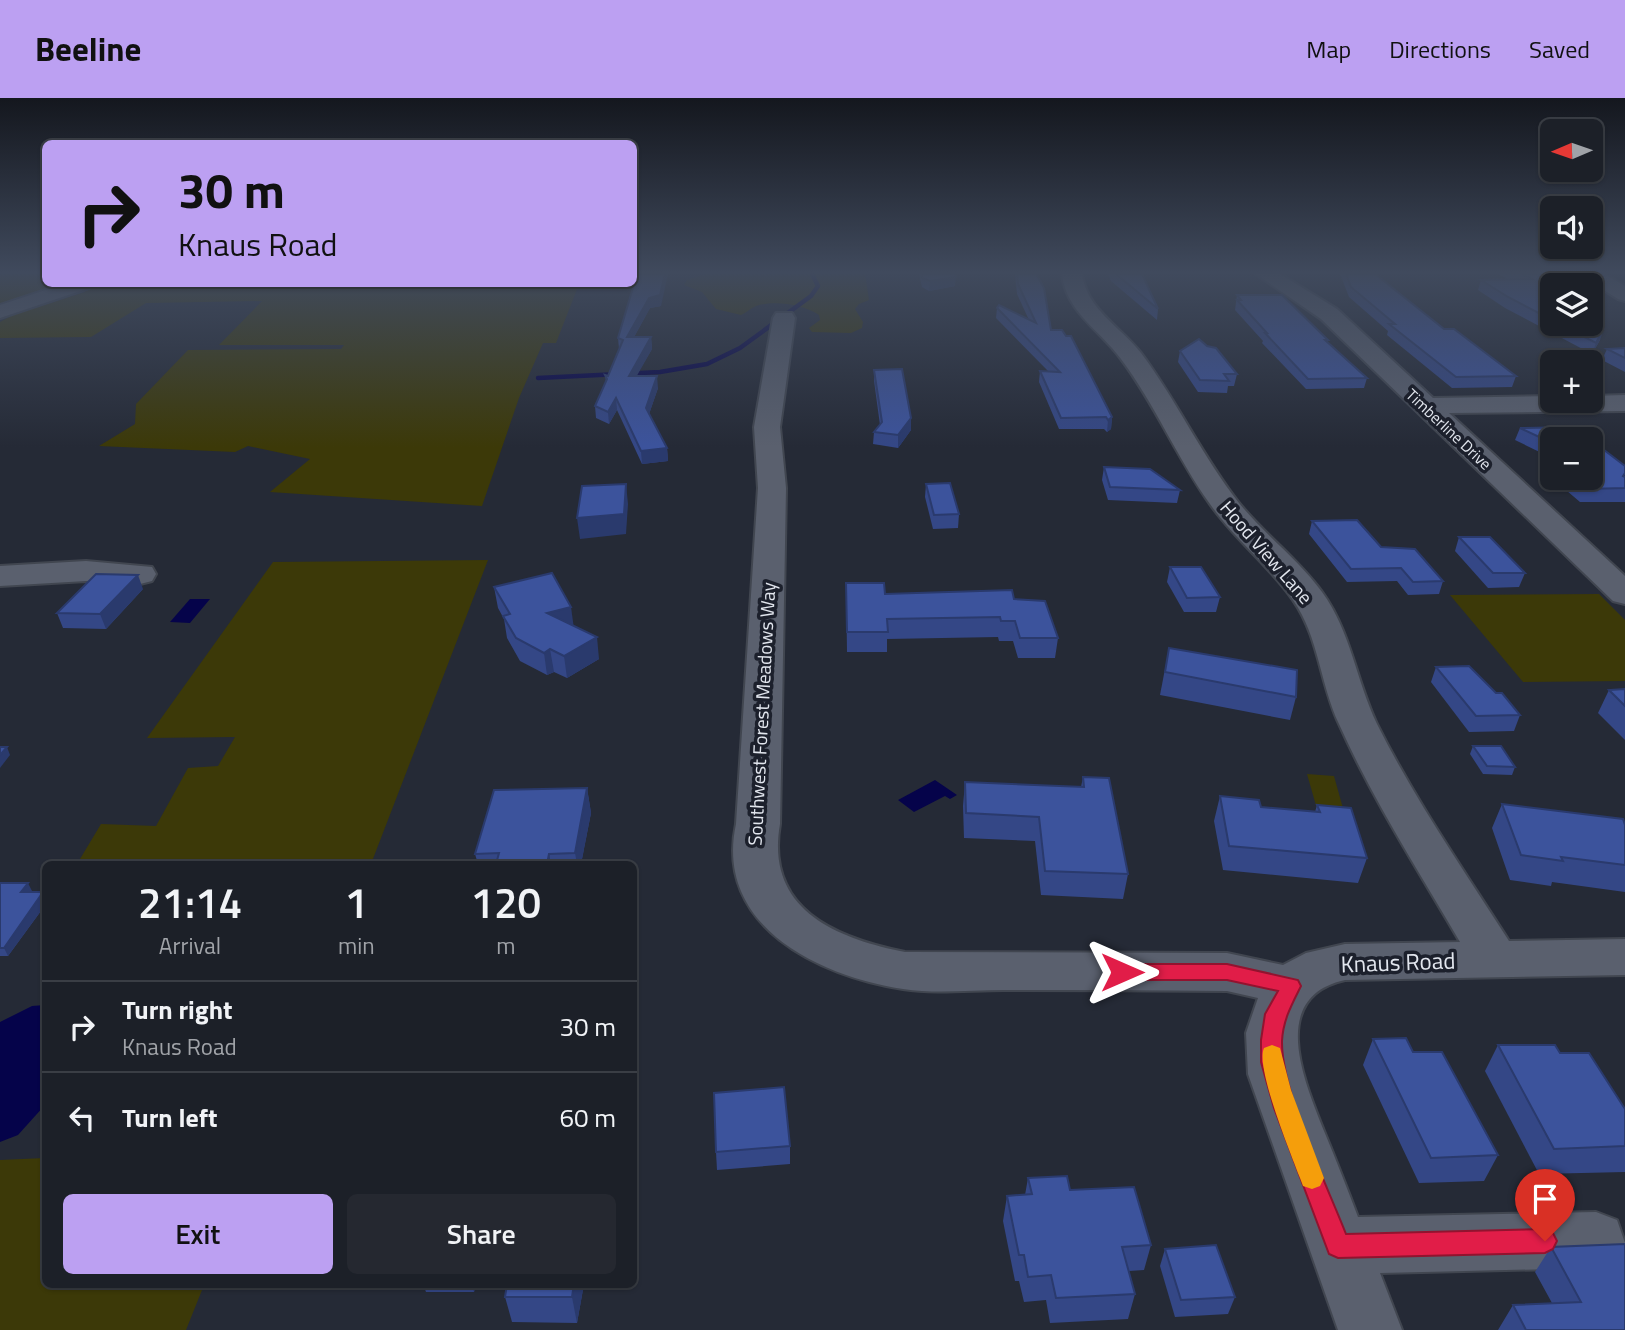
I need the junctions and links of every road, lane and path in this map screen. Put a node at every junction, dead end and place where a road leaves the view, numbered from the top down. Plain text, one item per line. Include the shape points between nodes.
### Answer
1 (782, 331) edge
2 (1109, 331) edge
3 (1347, 331) edge
4 (1625, 403) edge
5 (1424, 406) junction
6 (140, 574) edge
7 (0, 576) edge
8 (1625, 594) edge
9 (1625, 957) edge
10 (1495, 959) junction
11 (1291, 986) junction
12 (1596, 1240) dead end
13 (1338, 1246) junction
14 (1370, 1330) edge

1 - 11 street, Southwest Forest Meadows Way via 767,427 771,502 758,824 753,852 767,897 791,924 834,952 905,971 1227,972
2 - 10 street, Hood View Lane via 1128,351 1218,496 1308,595 1326,629 1366,740
3 - 5 street, Timberline Drive
4 - 5 street
5 - 8 street, Timberline Drive
6 - 7 street via 86,571
9 - 10 street, Knaus Road
10 - 11 street, Knaus Road via 1334,964 1303,974
11 - 13 street via 1276,1014 1272,1062
12 - 13 street
13 - 14 street

